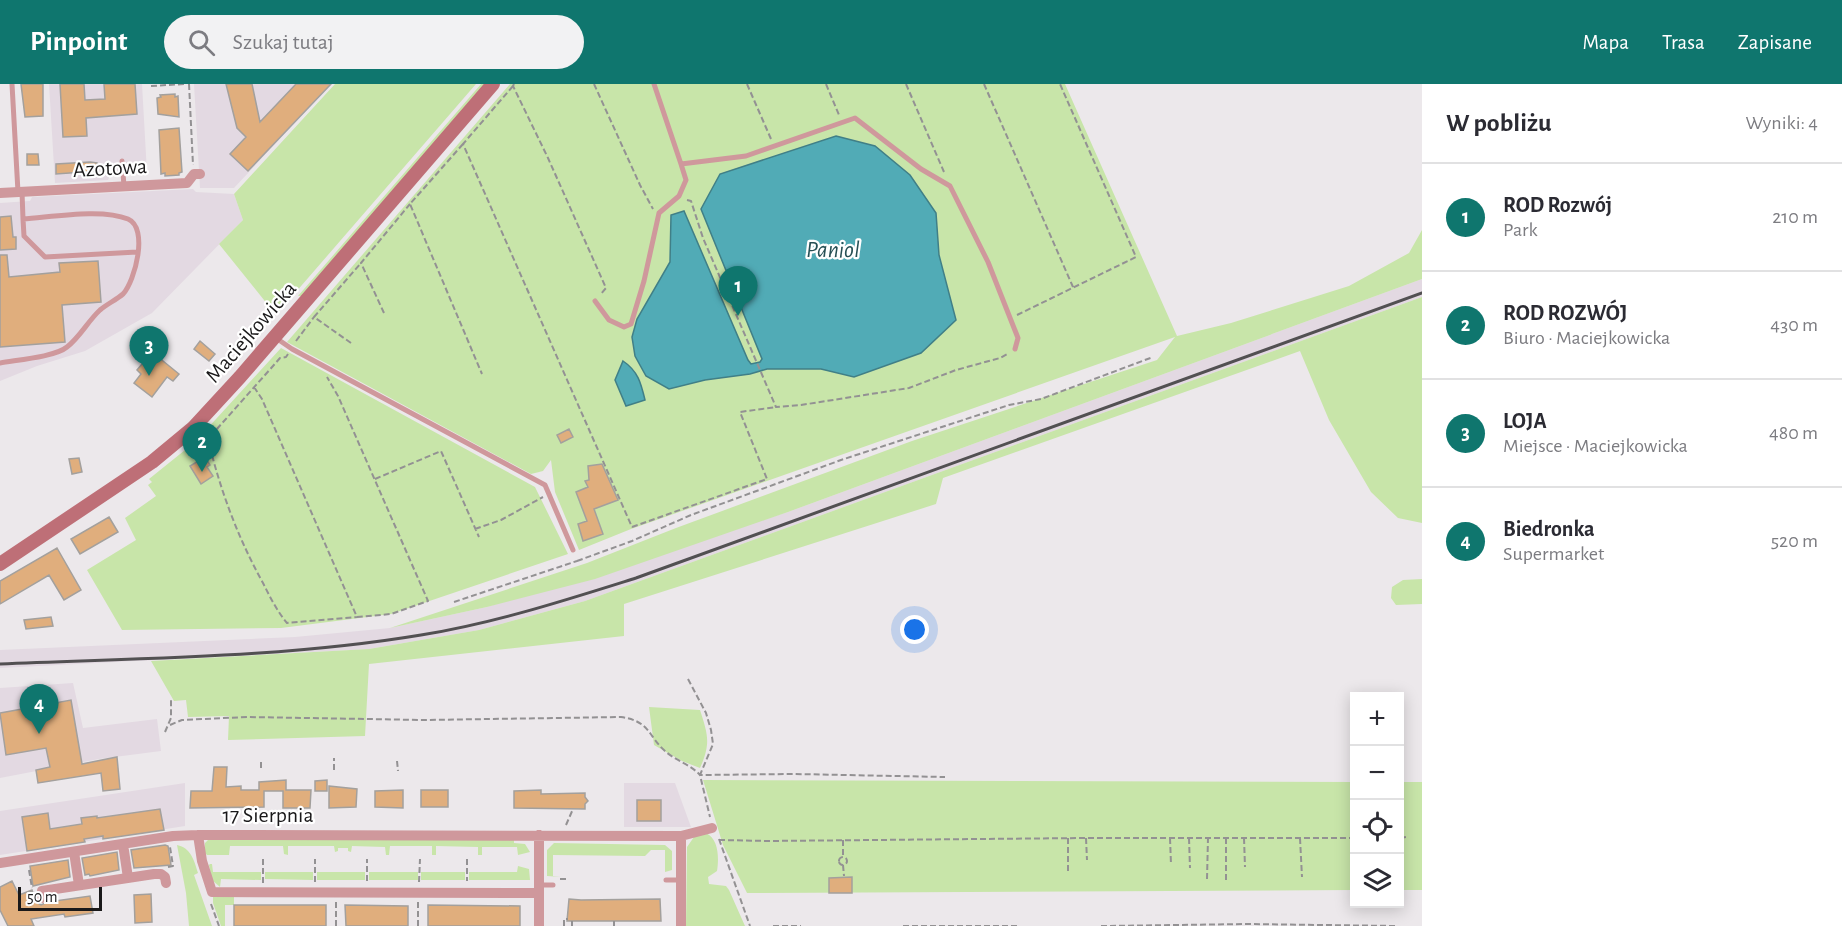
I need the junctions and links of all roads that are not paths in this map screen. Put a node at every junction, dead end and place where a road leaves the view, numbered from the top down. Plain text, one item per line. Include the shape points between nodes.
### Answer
1 (12, 84) edge
2 (493, 84) edge
3 (654, 84) edge
4 (122, 161) dead end
5 (681, 164) junction
6 (197, 174) road end
7 (124, 186) junction
8 (20, 192) junction
9 (0, 193) edge
10 (23, 219) junction
11 (137, 252) junction
12 (595, 301) road end
13 (274, 337) junction
14 (1015, 349) road end
15 (0, 363) edge
16 (573, 550) dead end
17 (0, 564) edge
18 (712, 828) road end
19 (198, 835) junction
20 (538, 835) junction
21 (681, 836) junction
22 (123, 844) junction
23 (74, 852) junction
24 (0, 863) edge
25 (128, 878) junction
26 (666, 880) dead end
27 (681, 880) junction
28 (165, 883) dead end
29 (79, 885) junction
30 (553, 885) dead end
31 (538, 889) junction
32 (42, 898) dead end
33 (539, 926) edge
34 (681, 926) edge

1 - 8 lane
2 - 13 street, Maciejkowicka
3 - 5 lane
4 - 7 lane
5 - 12 lane via 686,180 679,196 659,213 631,324 624,327 609,320
5 - 14 lane via 746,156 855,118 921,169 950,186 988,262 1018,338
6 - 7 street, Azotowa via 187,183
7 - 8 street, Azotowa
8 - 9 street, Azotowa
8 - 10 lane
10 - 11 lane via 24,236 45,257
10 - 11 lane via 104,214 131,220 139,236
11 - 15 lane via 134,274 123,294 101,309 66,349
13 - 16 lane via 542,483
13 - 17 street, Maciejkowicka via 205,416 166,452
18 - 21 street, 17 Sierpnia
19 - 20 street, 17 Sierpnia
19 - 22 street, 17 Sierpnia
19 - 31 street via 212,892
20 - 21 street, 17 Sierpnia
20 - 31 street
21 - 27 street
22 - 23 street, 17 Sierpnia
22 - 25 street
23 - 24 street, 17 Sierpnia
23 - 29 street
25 - 28 street via 162,874
25 - 29 street
26 - 27 lane
27 - 34 street
29 - 32 street via 42,891
30 - 31 lane
31 - 33 street

